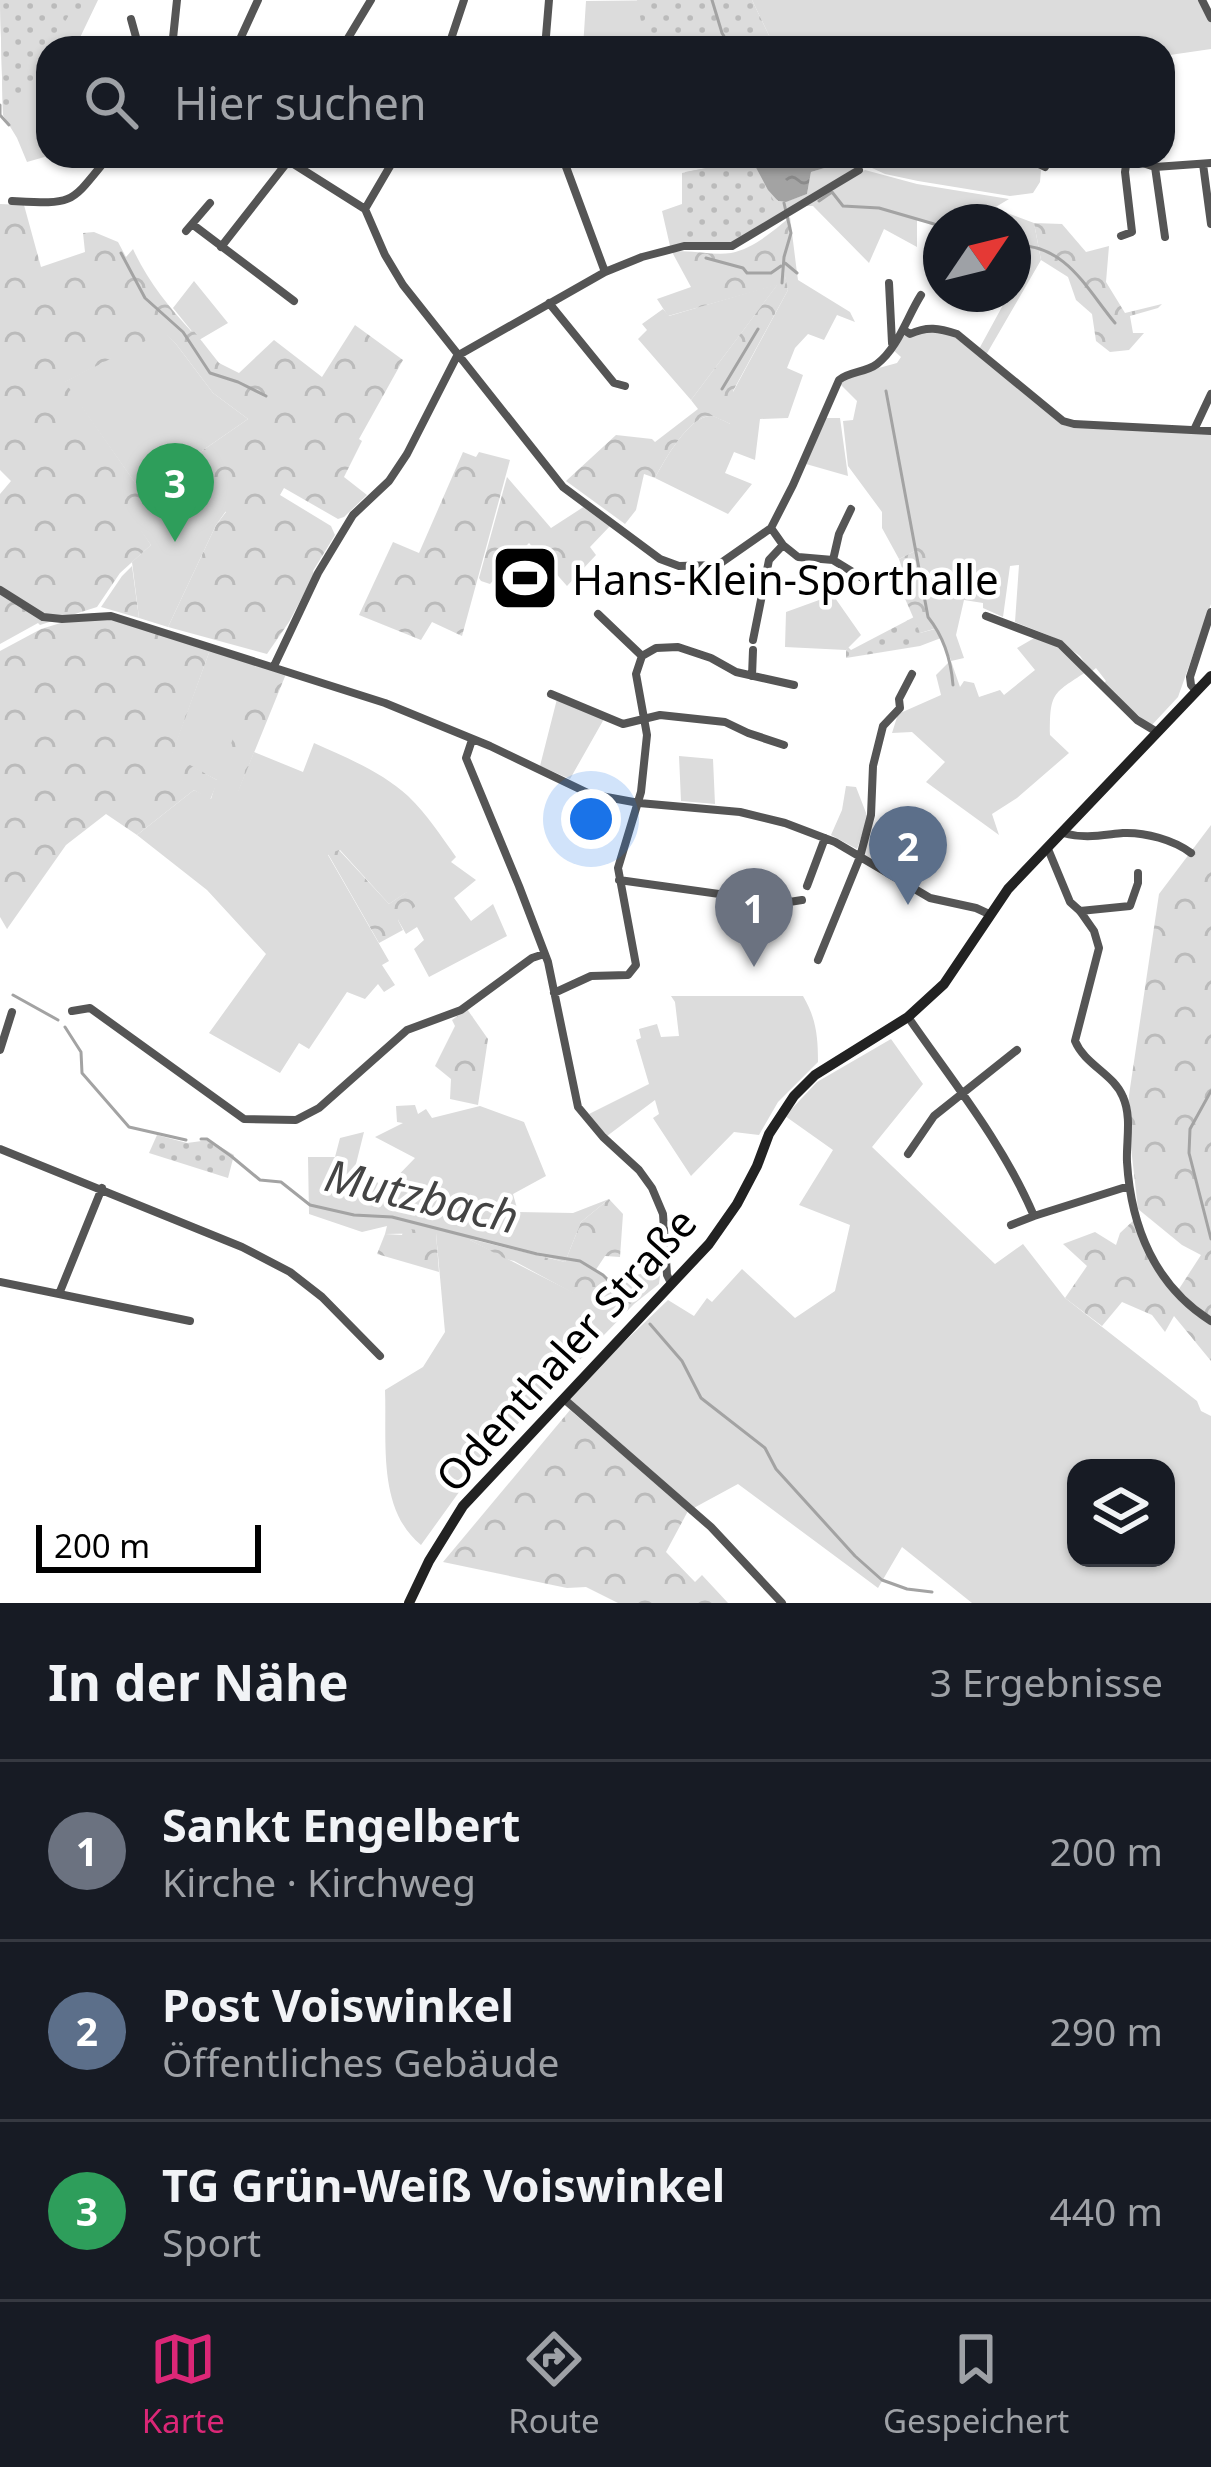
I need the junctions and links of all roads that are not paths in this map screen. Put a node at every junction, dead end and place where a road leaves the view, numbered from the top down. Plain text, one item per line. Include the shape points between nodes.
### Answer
1 (177, 0) edge
2 (258, 0) edge
3 (371, 0) edge
4 (464, 0) edge
5 (548, 0) edge
6 (1202, 0) edge
7 (1211, 18) edge
8 (131, 19) dead end
9 (136, 36) edge
10 (173, 36) edge
11 (242, 36) edge
12 (349, 36) edge
13 (452, 36) edge
14 (546, 36) edge
15 (1207, 163) edge
16 (1175, 165) edge
17 (99, 168) edge
18 (278, 168) edge
19 (301, 168) edge
20 (388, 168) edge
21 (566, 168) edge
22 (1125, 168) edge
23 (1155, 168) edge
24 (859, 170) dead end
25 (12, 201) dead end
26 (210, 203) dead end
27 (365, 209) junction
28 (1211, 224) edge
29 (1121, 236) dead end
30 (1165, 237) dead end
31 (221, 247) junction
32 (605, 272) junction
33 (889, 283) dead end
34 (921, 295) dead end
35 (294, 301) dead end
36 (549, 304) junction
37 (904, 330) junction
38 (892, 345) junction
39 (457, 356) junction
40 (625, 386) dead end
41 (1211, 394) edge
42 (1194, 430) junction
43 (1211, 431) edge
44 (851, 509) dead end
45 (771, 528) junction
46 (783, 545) junction
47 (833, 560) junction
48 (869, 582) dead end
49 (0, 590) edge
50 (1211, 613) edge
51 (598, 614) dead end
52 (986, 616) dead end
53 (642, 656) junction
54 (274, 666) junction
55 (912, 674) dead end
56 (752, 676) junction
57 (1211, 676) edge
58 (794, 685) dead end
59 (1196, 691) junction
60 (551, 694) dead end
61 (646, 720) junction
62 (1157, 733) junction
63 (472, 740) junction
64 (784, 745) dead end
65 (639, 803) junction
66 (1063, 833) junction
67 (825, 838) junction
68 (1048, 849) junction
69 (1191, 853) dead end
70 (860, 857) junction
71 (1138, 873) dead end
72 (619, 880) junction
73 (807, 886) dead end
74 (802, 900) dead end
75 (1080, 911) junction
76 (989, 914) junction
77 (544, 954) junction
78 (818, 960) dead end
79 (553, 993) junction
80 (72, 1011) dead end
81 (12, 1012) dead end
82 (908, 1017) junction
83 (0, 1050) edge
84 (1018, 1050) dead end
85 (962, 1095) junction
86 (0, 1149) edge
87 (908, 1154) dead end
88 (1129, 1186) junction
89 (102, 1188) junction
90 (1034, 1216) junction
91 (1011, 1225) dead end
92 (0, 1282) edge
93 (671, 1283) junction
94 (59, 1294) junction
95 (190, 1322) dead end
96 (1211, 1322) edge
97 (380, 1356) dead end
98 (562, 1398) junction
99 (410, 1603) edge
100 (782, 1603) edge

1 - 10 street
2 - 11 street
3 - 12 street
4 - 13 street
5 - 14 street
6 - 7 street
8 - 9 street
15 - 16 street
15 - 28 street
17 - 25 street via 68,201
18 - 31 street
19 - 27 street
20 - 27 street
21 - 32 street
22 - 29 street via 1132,232
23 - 30 street
24 - 32 street via 732,246 684,246
26 - 31 street via 189,228
27 - 39 street via 402,284
31 - 35 street
32 - 36 street
33 - 38 street
34 - 37 street
36 - 39 street
36 - 40 street via 614,383
37 - 38 street
37 - 42 street via 957,334 1063,421
38 - 45 street via 878,364 839,380
39 - 45 street via 563,487 660,559 718,565
39 - 54 street via 389,481 353,515
41 - 42 street
42 - 43 street
44 - 47 street
45 - 46 street
46 - 47 street via 805,560
46 - 56 street via 769,560
47 - 48 street
49 - 54 street via 43,617 111,616
50 - 59 street via 1190,677
51 - 53 street
52 - 62 street via 1060,644
53 - 56 street via 678,647
53 - 61 street via 636,674
54 - 63 street
55 - 70 street via 880,735
56 - 58 street
57 - 59 main road, Odenthaler Straße
59 - 62 main road, Odenthaler Straße
60 - 61 street via 623,724
61 - 64 street via 725,722
61 - 65 street
62 - 66 main road, Odenthaler Straße
63 - 65 street via 590,794
63 - 77 street via 466,758
65 - 67 street via 740,812
65 - 72 street
66 - 68 main road, Odenthaler Straße
66 - 69 street via 1140,834
67 - 70 street
67 - 73 street
68 - 75 street
68 - 76 main road, Odenthaler Straße
70 - 76 street via 910,890
70 - 78 street
71 - 75 street via 1130,906
72 - 74 street
72 - 79 street via 634,970
75 - 88 street via 1099,948 1075,1041 1125,1102
76 - 82 main road, Odenthaler Straße via 944,984
77 - 79 street
77 - 80 street via 461,1010 406,1030 296,1120 244,1119 90,1008
79 - 93 street via 578,1107 658,1199
81 - 83 street
82 - 85 street
82 - 93 main road, Odenthaler Straße via 794,1096 737,1204
84 - 85 street
85 - 87 street via 934,1116
85 - 90 street via 1002,1149
86 - 89 street
88 - 90 street
88 - 96 street via 1153,1262 1182,1301
89 - 94 street
89 - 97 street via 290,1272
90 - 91 street
92 - 94 street
93 - 98 main road, Odenthaler Straße
94 - 95 street
98 - 99 main road, Odenthaler Straße via 463,1506
98 - 100 street via 711,1527

